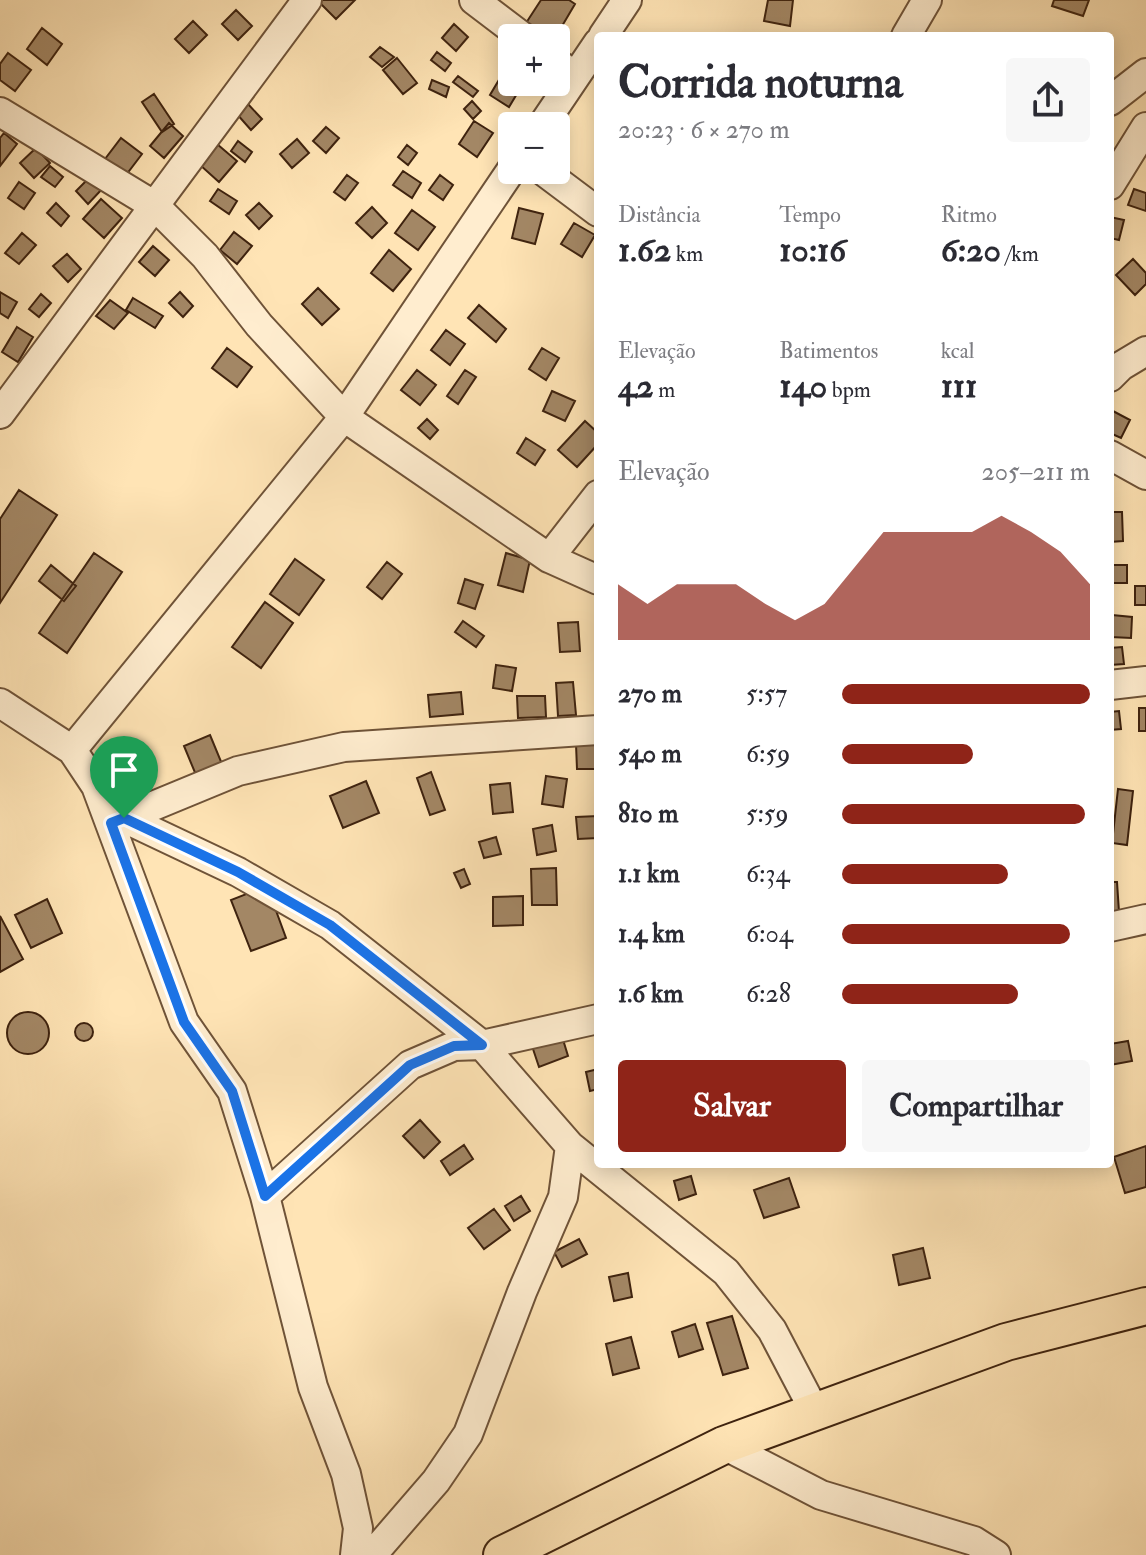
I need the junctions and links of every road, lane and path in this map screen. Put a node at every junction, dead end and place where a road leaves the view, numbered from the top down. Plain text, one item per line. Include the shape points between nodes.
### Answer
1 (307, 0) edge
2 (474, 0) edge
3 (627, 0) edge
4 (927, 0) edge
5 (506, 24) edge
6 (606, 32) edge
7 (908, 32) edge
8 (594, 46) edge
9 (570, 66) edge
10 (1146, 73) edge
11 (1114, 98) edge
12 (0, 112) edge
13 (1146, 127) edge
14 (1114, 179) edge
15 (502, 184) edge
16 (561, 184) edge
17 (155, 206) junction
18 (594, 209) edge
19 (1146, 351) edge
20 (1114, 373) edge
21 (0, 414) edge
22 (344, 417) junction
23 (1114, 457) edge
24 (1146, 475) edge
25 (594, 500) edge
26 (549, 558) junction
27 (594, 578) edge
28 (1146, 681) edge
29 (1114, 685) edge
30 (0, 703) edge
31 (594, 730) edge
32 (72, 750) junction
33 (117, 820) junction
34 (1146, 919) edge
35 (1114, 926) edge
36 (594, 1020) edge
37 (482, 1045) junction
38 (570, 1146) junction
39 (594, 1165) edge
40 (597, 1168) edge
41 (265, 1196) junction
42 (1146, 1306) edge
43 (815, 1412) junction
44 (724, 1445) junction
45 (355, 1555) edge
46 (372, 1555) edge
47 (502, 1555) edge
48 (996, 1555) edge

1 - 17 street
2 - 5 street
3 - 6 street
4 - 7 street
8 - 9 street
10 - 11 street
12 - 17 street
13 - 14 street
15 - 22 street
16 - 18 street
17 - 21 street
17 - 22 street
19 - 20 street
22 - 26 street
22 - 32 street
23 - 24 street
25 - 26 street
26 - 27 street
28 - 29 street
30 - 32 street
31 - 33 street via 344,747 238,771
32 - 33 street
33 - 37 street via 238,872 330,925
33 - 41 street via 184,1022 232,1091
34 - 35 street
36 - 37 street
37 - 38 street
37 - 41 street via 454,1046 410,1065
38 - 39 street
38 - 46 street via 563,1197 468,1434 436,1481
40 - 43 street via 726,1272 772,1330
41 - 45 street via 313,1387 346,1474 358,1528
42 - 43 main road via 1006,1342
43 - 44 main road
44 - 47 main road
44 - 48 street via 821,1495 974,1541

